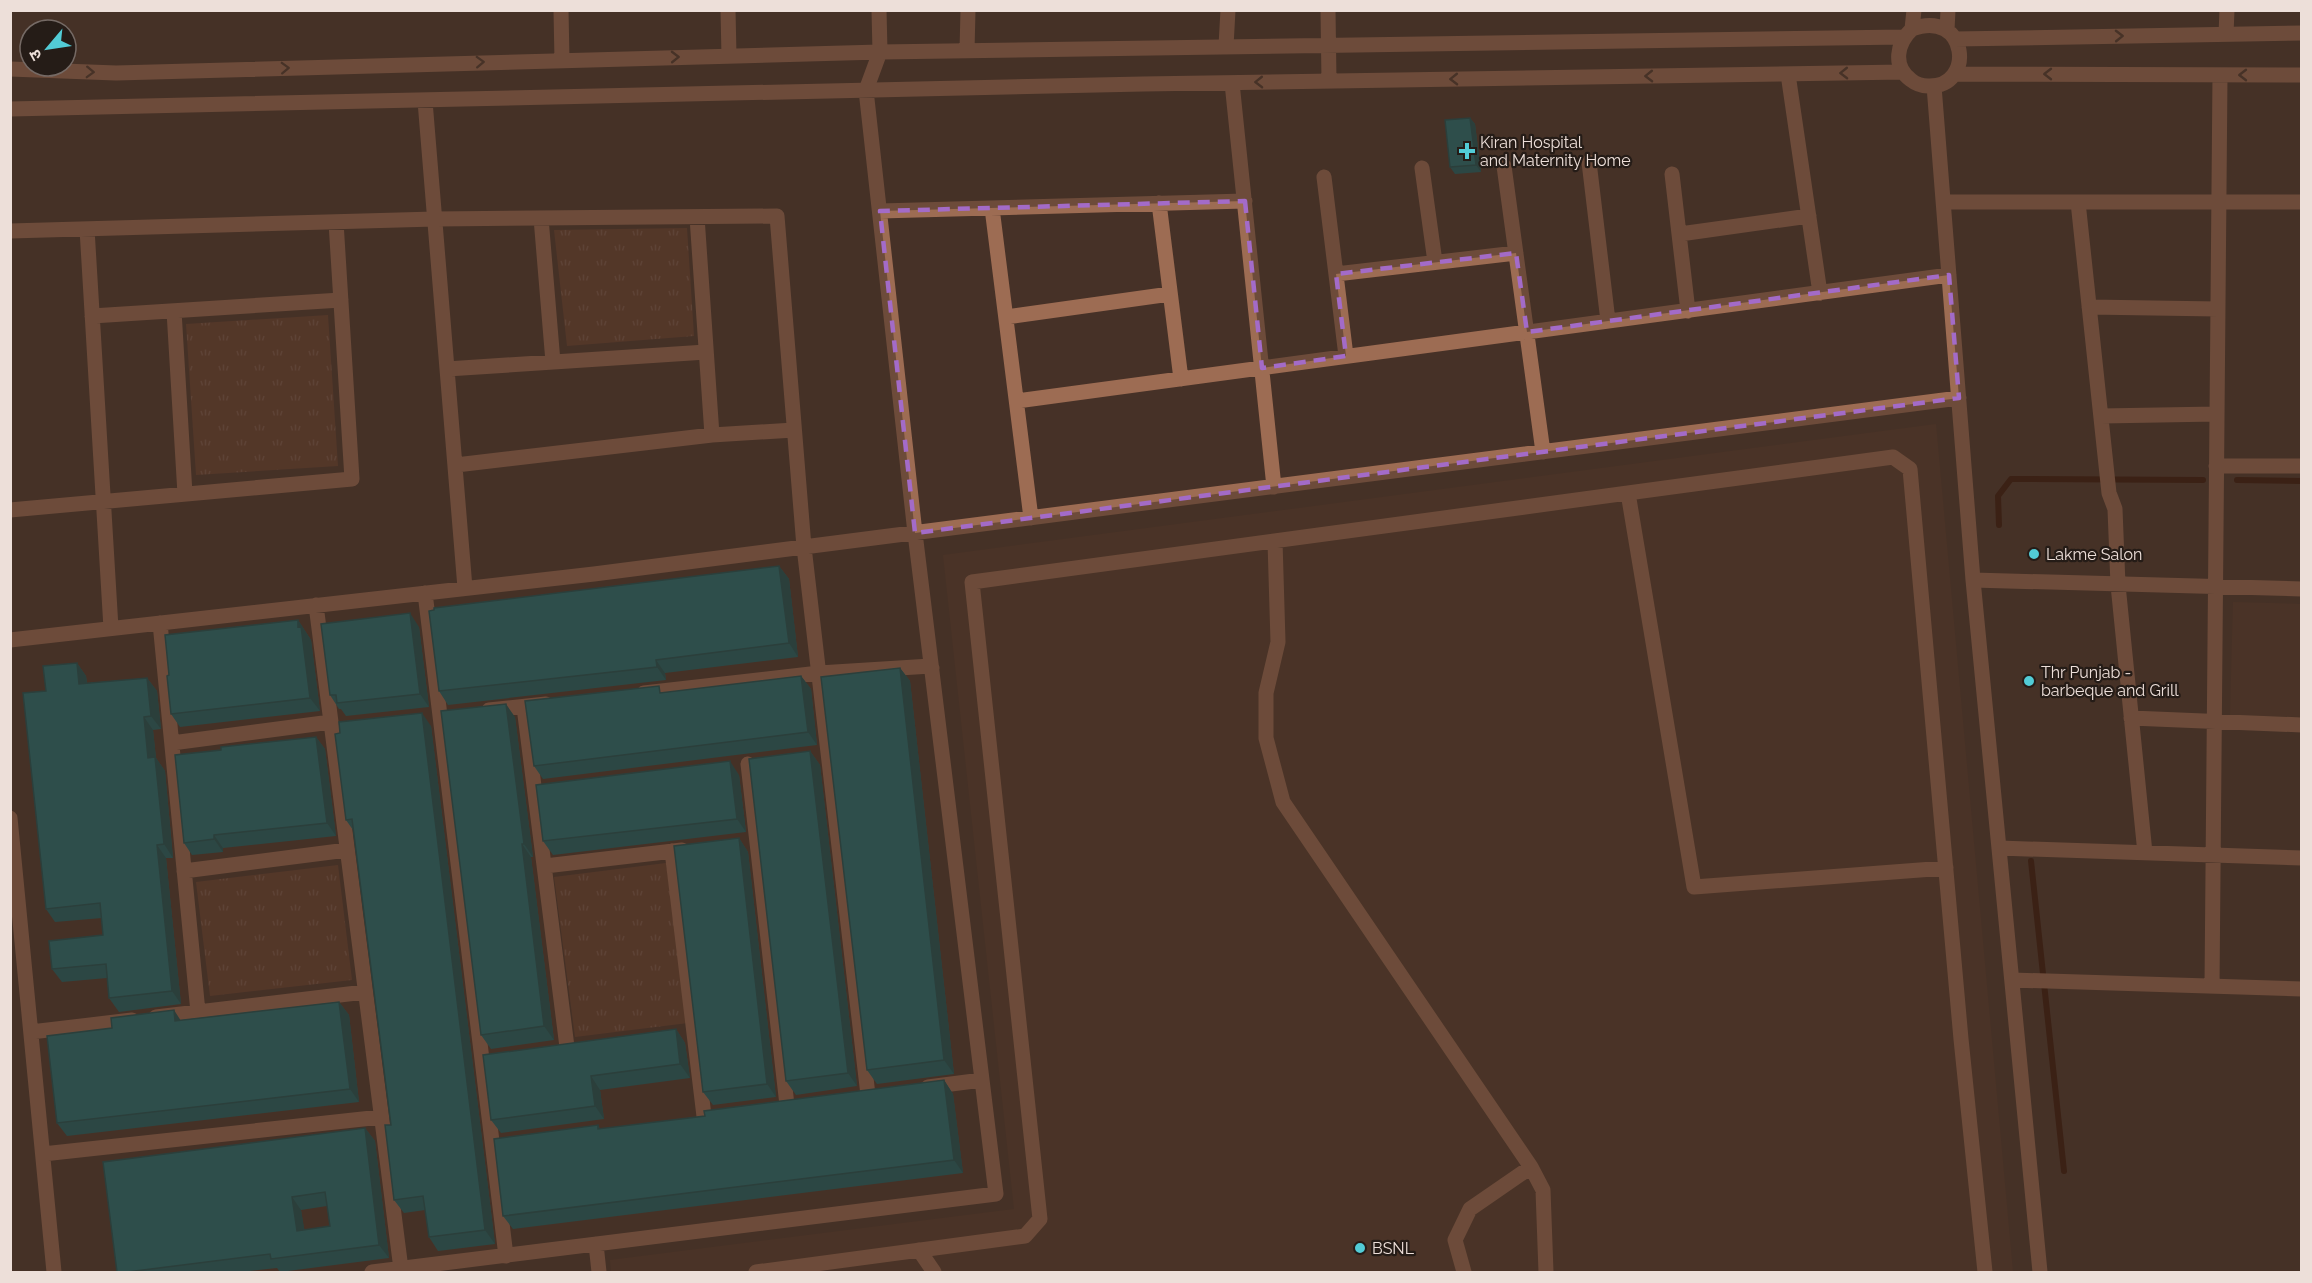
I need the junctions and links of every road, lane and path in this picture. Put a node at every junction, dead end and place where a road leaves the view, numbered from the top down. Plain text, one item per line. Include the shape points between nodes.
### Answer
1 (561, 10) edge
2 (728, 10) edge
3 (879, 10) edge
4 (968, 10) edge
5 (1228, 10) edge
6 (1328, 10) edge
7 (1914, 10) edge
8 (1948, 10) edge
9 (2227, 10) edge
10 (1908, 33) junction
11 (2301, 33) edge
12 (1951, 34) junction
13 (2226, 34) junction
14 (1328, 45) junction
15 (1226, 46) junction
16 (967, 51) junction
17 (880, 52) junction
18 (729, 56) junction
19 (562, 60) junction
20 (10, 69) edge
21 (1903, 72) junction
22 (1788, 74) junction
23 (1954, 74) junction
24 (2220, 75) junction
25 (2301, 75) edge
26 (1329, 81) junction
27 (1232, 82) junction
28 (1934, 86) junction
29 (866, 90) junction
30 (425, 101) junction
31 (10, 109) edge
32 (1589, 162) dead end
33 (1504, 166) dead end
34 (1422, 168) dead end
35 (1672, 174) dead end
36 (1324, 177) dead end
37 (1245, 201) junction
38 (1944, 202) junction
39 (2078, 202) junction
40 (2219, 202) junction
41 (2301, 202) edge
42 (1159, 203) junction
43 (992, 208) junction
44 (880, 211) junction
45 (1809, 216) junction
46 (697, 217) junction
47 (541, 218) junction
48 (435, 219) junction
49 (336, 222) junction
50 (87, 229) junction
51 (10, 231) edge
52 (1680, 234) junction
53 (1516, 253) junction
54 (1435, 262) junction
55 (1336, 274) junction
56 (1949, 275) junction
57 (1820, 293) junction
58 (1170, 294) junction
59 (341, 300) junction
60 (2089, 307) junction
61 (2218, 309) junction
62 (1688, 310) junction
63 (174, 311) junction
64 (92, 316) junction
65 (1006, 317) junction
66 (1608, 321) junction
67 (1527, 332) junction
68 (706, 352) junction
69 (1346, 356) junction
70 (553, 362) junction
71 (1262, 368) junction
72 (447, 369) junction
73 (1181, 379) junction
74 (1959, 398) junction
75 (1017, 401) junction
76 (2217, 414) junction
77 (2101, 416) junction
78 (794, 430) junction
79 (711, 435) junction
80 (1543, 452) junction
81 (456, 465) junction
82 (2216, 466) junction
83 (2301, 466) edge
84 (1274, 486) junction
85 (185, 494) junction
86 (1628, 494) junction
87 (104, 501) junction
88 (10, 510) edge
89 (1031, 518) junction
90 (915, 532) junction
91 (1275, 541) junction
92 (804, 547) junction
93 (1973, 580) junction
94 (2118, 585) junction
95 (465, 588) junction
96 (2216, 588) junction
97 (2301, 590) edge
98 (425, 593) junction
99 (316, 605) junction
100 (160, 623) junction
101 (111, 628) junction
102 (10, 640) edge
103 (932, 668) junction
104 (819, 673) junction
105 (630, 695) edge
106 (560, 703) edge
107 (524, 706) junction
108 (471, 712) edge
109 (2131, 718) junction
110 (2214, 722) junction
111 (2301, 725) edge
112 (335, 726) junction
113 (172, 743) junction
114 (748, 764) edge
115 (10, 818) edge
116 (693, 848) edge
117 (1999, 848) junction
118 (347, 850) junction
119 (672, 851) junction
120 (2145, 854) junction
121 (2213, 856) junction
122 (2301, 858) edge
123 (544, 866) junction
124 (1946, 868) junction
125 (184, 871) junction
126 (16, 935) edge
127 (2012, 980) junction
128 (2212, 986) junction
129 (2301, 989) edge
130 (365, 992) junction
131 (198, 1012) junction
132 (31, 1032) junction
133 (567, 1047) edge
134 (982, 1080) junction
135 (914, 1089) edge
136 (868, 1095) edge
137 (788, 1105) edge
138 (703, 1116) edge
139 (381, 1117) junction
140 (43, 1154) junction
141 (1532, 1167) junction
142 (596, 1244) junction
143 (919, 1250) junction
144 (506, 1256) junction
145 (401, 1269) junction
146 (422, 1269) edge
147 (54, 1272) edge
148 (372, 1272) edge
149 (599, 1272) edge
150 (756, 1272) edge
151 (934, 1272) edge
152 (1464, 1272) edge
153 (1546, 1272) edge
154 (1985, 1272) edge
155 (2040, 1272) edge

1 - 19 street
2 - 18 street
3 - 17 street
4 - 16 street
5 - 15 street
6 - 14 street
7 - 10 street
8 - 12 street
9 - 13 street
10 - 12 street via 1924,24 1936,25
10 - 14 street
10 - 21 street via 1899,48
11 - 13 street
12 -> 13 street
12 - 23 street via 1960,56
14 - 15 street
14 - 26 street
15 - 16 street
16 - 17 street
17 - 18 street
17 - 29 street
19 -> 18 street
20 -> 19 street via 116,73
21 -> 22 street
21 - 28 street via 1914,83
22 -> 26 street
22 - 45 street
24 -> 23 street
23 - 28 street
25 -> 24 street
24 - 40 street
26 -> 27 street
27 - 29 street
27 - 37 street
28 - 38 street
29 - 30 street
29 - 44 street
30 - 31 street
30 - 48 street
32 - 66 street
33 - 53 street
34 - 54 street
35 - 52 street
36 - 55 street
37 - 42 street
37 - 71 street
38 - 39 street
38 - 56 street
39 - 40 street
39 - 60 street
40 - 41 street
40 - 61 street
42 - 43 street
42 - 58 street
43 - 44 street
43 - 65 street
44 - 90 street
45 - 52 street
45 - 57 street
46 - 47 street
46 - 68 street
46 - 78 street via 777,216
47 - 48 street
47 - 70 street
48 - 49 street
48 - 72 street
49 - 50 street
49 - 59 street
50 - 51 street
50 - 64 street
52 - 62 street
53 - 54 street
53 - 67 street
54 - 55 street
55 - 69 street
56 - 57 street
56 - 74 street
57 - 62 street
58 - 65 street
58 - 73 street
59 - 63 street
59 - 85 street via 352,480
60 - 61 street
60 - 77 street
61 - 76 street
62 - 66 street
63 - 64 street
63 - 85 street
64 - 87 street
65 - 75 street
66 - 67 street
67 - 69 street
67 - 80 street
68 - 70 street
68 - 79 street
69 - 71 street
70 - 72 street
71 - 73 street
71 - 84 street
72 - 81 street
73 - 75 street
74 - 80 street
74 - 93 street
75 - 89 street
76 - 77 street
76 - 82 street
77 - 94 street via 2108,488 2115,509
78 - 79 street
78 - 92 street
79 - 81 street
80 - 84 street
81 - 95 street
82 - 83 street
82 - 96 street
84 - 89 street
85 - 87 street
86 - 91 street
86 - 124 street via 1694,887
86 - 124 street via 1893,457 1910,469
87 - 88 street
87 - 101 street
89 - 90 street
90 - 92 street
90 - 103 street
91 - 141 street via 1278,642 1266,693 1266,738 1282,802
91 - 143 street via 972,582 1040,1219 1025,1236
92 - 95 street
92 - 104 street
93 - 94 street
93 - 117 street
94 - 96 street
94 - 109 street
95 - 98 street
96 - 97 street
96 - 110 street
98 - 99 street
98 - 144 street via 498,1143
99 - 100 street
99 - 112 street
100 - 101 street
100 - 113 street
101 - 102 street
103 - 104 street
103 - 134 street
104 - 105 street
104 - 136 street via 823,755
106 - 107 street
107 - 108 street
107 - 123 street via 541,789
109 - 110 street
109 - 120 street
110 - 111 street
110 - 121 street
112 - 113 street
112 - 118 street
113 - 125 street
114 - 137 street via 752,842
115 - 126 street
116 - 119 street
117 - 120 street
117 - 127 street
118 - 125 street
118 - 130 street
119 - 123 street
119 - 138 street via 687,1030
120 - 121 street
121 - 122 street
121 - 128 street
123 - 133 street
124 - 154 street
125 - 131 street
126 - 132 street
127 - 128 street
127 - 155 street
128 - 129 street
130 - 131 street
130 - 139 street
131 - 132 street
132 - 140 street
134 - 135 street
134 - 142 street via 996,1194
139 - 140 street
139 - 145 street
140 - 147 street
141 - 152 street via 1470,1209 1455,1240
141 - 153 street via 1543,1190
142 - 144 street
142 - 149 street
143 - 150 street
143 - 151 street
144 - 146 street
145 - 146 street
145 - 148 street

